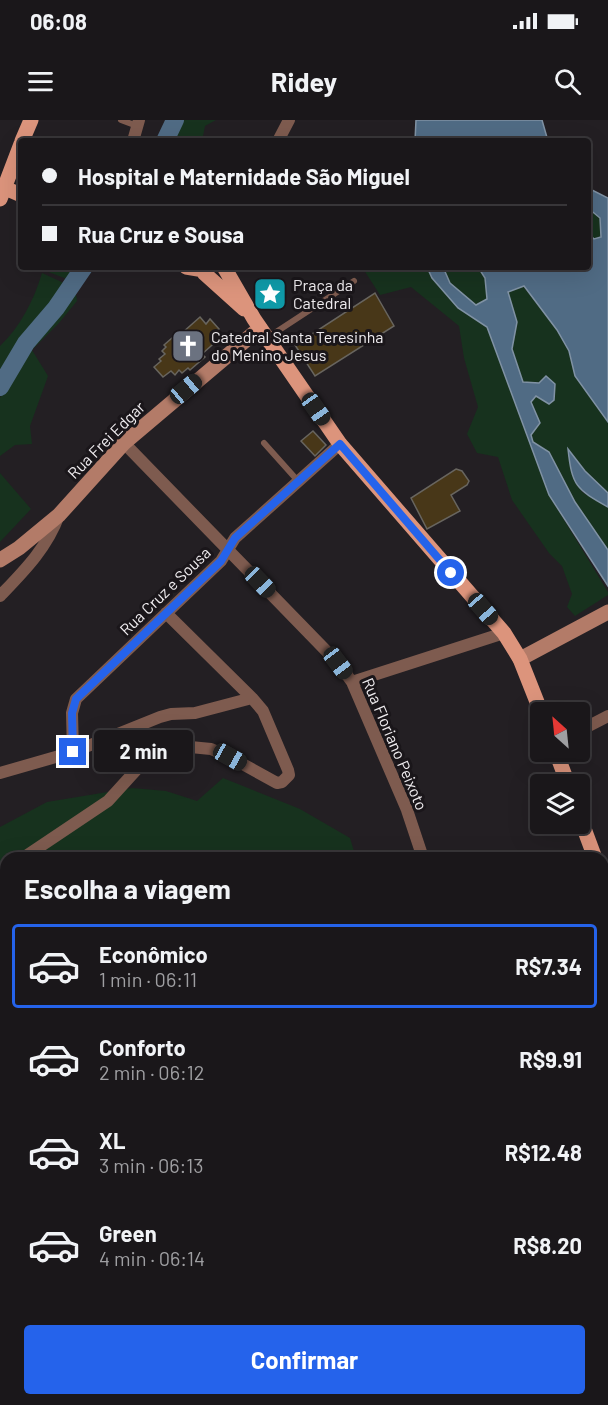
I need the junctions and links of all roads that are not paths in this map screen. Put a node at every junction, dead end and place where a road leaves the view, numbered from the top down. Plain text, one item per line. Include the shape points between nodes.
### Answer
1 (31, 120) edge
2 (121, 120) edge
3 (288, 120) edge
4 (138, 123) edge
5 (24, 138) edge
6 (134, 138) edge
7 (279, 138) edge
8 (18, 152) edge
9 (2, 191) edge
10 (18, 194) edge
11 (202, 270) edge
12 (226, 270) edge
13 (354, 281) dead end
14 (250, 314) junction
15 (263, 333) junction
16 (124, 442) junction
17 (264, 443) dead end
18 (340, 444) junction
19 (298, 482) junction
20 (59, 515) junction
21 (229, 549) junction
22 (0, 560) edge
23 (0, 596) edge
24 (608, 612) edge
25 (166, 613) junction
26 (504, 633) junction
27 (520, 659) junction
28 (352, 682) junction
29 (252, 698) junction
30 (537, 702) edge
31 (608, 716) edge
32 (590, 725) edge
33 (73, 752) junction
34 (0, 772) edge
35 (586, 834) edge
36 (32, 852) edge
37 (421, 852) edge
38 (593, 852) edge

1 - 5 main road
2 - 4 lane
3 - 7 street
4 - 6 street
8 - 9 main road
9 - 10 main road
11 - 14 main road
12 - 14 main road
13 - 15 lane
14 - 15 main road
15 - 16 street, Rua Frei Edgar
15 - 18 main road
16 - 20 street, Rua Frei Edgar
16 - 21 street, Rua Floriano Peixoto
17 - 19 lane
18 - 19 street, Rua Cruz e Sousa
18 - 26 main road
19 - 21 street, Rua Cruz e Sousa via 235,538
20 - 22 street
20 - 23 street, Rua Frei Edgar via 40,553
21 - 25 street, Rua Cruz e Sousa
21 - 28 street, Rua Floriano Peixoto
24 - 27 street
25 - 29 street
25 - 33 street, Rua Cruz e Sousa via 76,699 72,713
26 - 27 main road
26 - 28 street
27 - 30 main road
28 - 37 street, Rua Floriano Peixoto
29 - 33 street via 195,713 160,717
29 - 36 street via 263,711 288,770 289,775 282,782 277,783 211,749 162,749 148,757 108,801
31 - 32 street
33 - 34 street
35 - 38 main road

